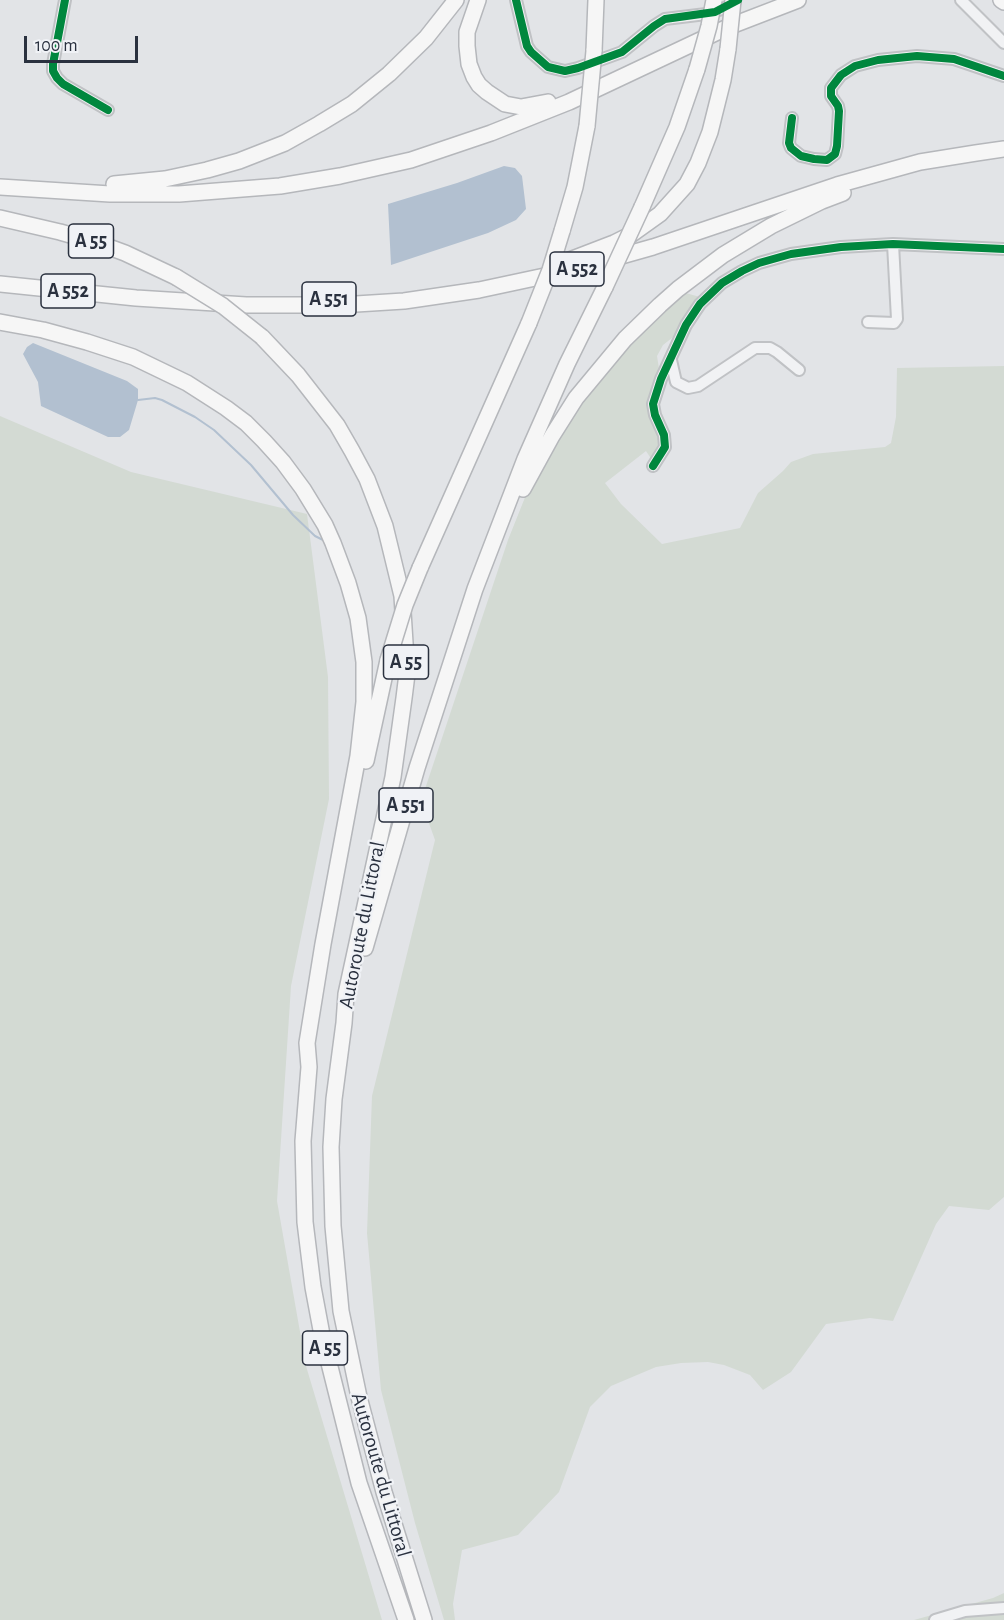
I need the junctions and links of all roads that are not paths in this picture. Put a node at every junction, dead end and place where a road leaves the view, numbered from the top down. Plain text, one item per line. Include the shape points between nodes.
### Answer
1 (65, 0) edge
2 (456, 0) edge
3 (478, 0) edge
4 (516, 0) edge
5 (590, 0) edge
6 (596, 0) edge
7 (714, 0) edge
8 (733, 0) edge
9 (738, 0) edge
10 (798, 0) edge
11 (961, 0) edge
12 (1004, 43) edge
13 (594, 48) junction
14 (660, 58) junction
15 (1004, 76) edge
16 (108, 110) dead end
17 (792, 118) dead end
18 (1004, 149) edge
19 (976, 153) junction
20 (0, 186) edge
21 (0, 218) edge
22 (893, 244) junction
23 (1004, 249) edge
24 (0, 284) edge
25 (136, 298) junction
26 (0, 322) edge
27 (868, 322) dead end
28 (671, 360) junction
29 (799, 370) dead end
30 (653, 466) dead end
31 (475, 589) junction
32 (344, 1023) junction
33 (309, 1067) junction
34 (1004, 1608) edge
35 (406, 1620) edge
36 (424, 1620) edge
37 (935, 1620) edge

1 - 16 street via 53,71 63,84
2 - 20 highway via 426,38 352,104 261,153 207,170 144,182
3 - 14 highway via 467,32 469,64 479,85 505,104 521,107 546,102
4 - 9 street via 531,52 548,67 565,71 622,52 665,19 715,12
5 - 13 highway, A 551
6 - 13 highway, A 551
7 - 31 highway, A 551, bridge via 677,127 525,459
8 - 25 highway, A 551, bridge via 723,80 698,163 687,184 660,214 614,243 574,260 520,275 395,296 311,300
10 - 14 highway
11 - 12 street
13 - 33 highway, A 551, bridge via 587,126 575,187 550,270 420,568 388,660
14 - 20 highway via 569,102 491,133 411,160 340,176 280,186 179,194 110,194
15 - 17 street via 954,59 917,56 855,66 831,88 839,111 837,146 827,160 801,156 791,148
18 - 19 highway, A 552
19 - 25 highway, A 552 via 868,176 653,247 479,290 340,305 246,305
19 - 31 highway, A 552 via 822,201 723,255 678,289 626,339 576,398 529,476
21 - 32 highway, Autoroute du Littoral / A 55, bridge via 125,253 176,277 223,306 262,337 298,375 337,425 367,479 385,526 402,596 407,674 393,777 348,985
22 - 23 street
22 - 27 street via 897,319 894,323
22 - 28 street via 805,251 741,271 700,304
24 - 25 highway, A 552
26 - 33 highway, Autoroute du Littoral / A 55 via 133,357 211,398 246,423 283,462 315,507 333,543 358,618 364,702 358,756 307,1042
28 - 29 street via 675,382 688,388 698,386 755,348 770,348
28 - 30 street via 653,404 666,440
31 - 32 highway, A 551 via 417,768
32 - 36 highway, Autoroute du Littoral / A 55 via 332,1147 333,1226 341,1311 358,1397
33 - 35 highway, Autoroute du Littoral / A 55 via 303,1141 305,1222 313,1287 359,1483
34 - 37 street via 965,1611

